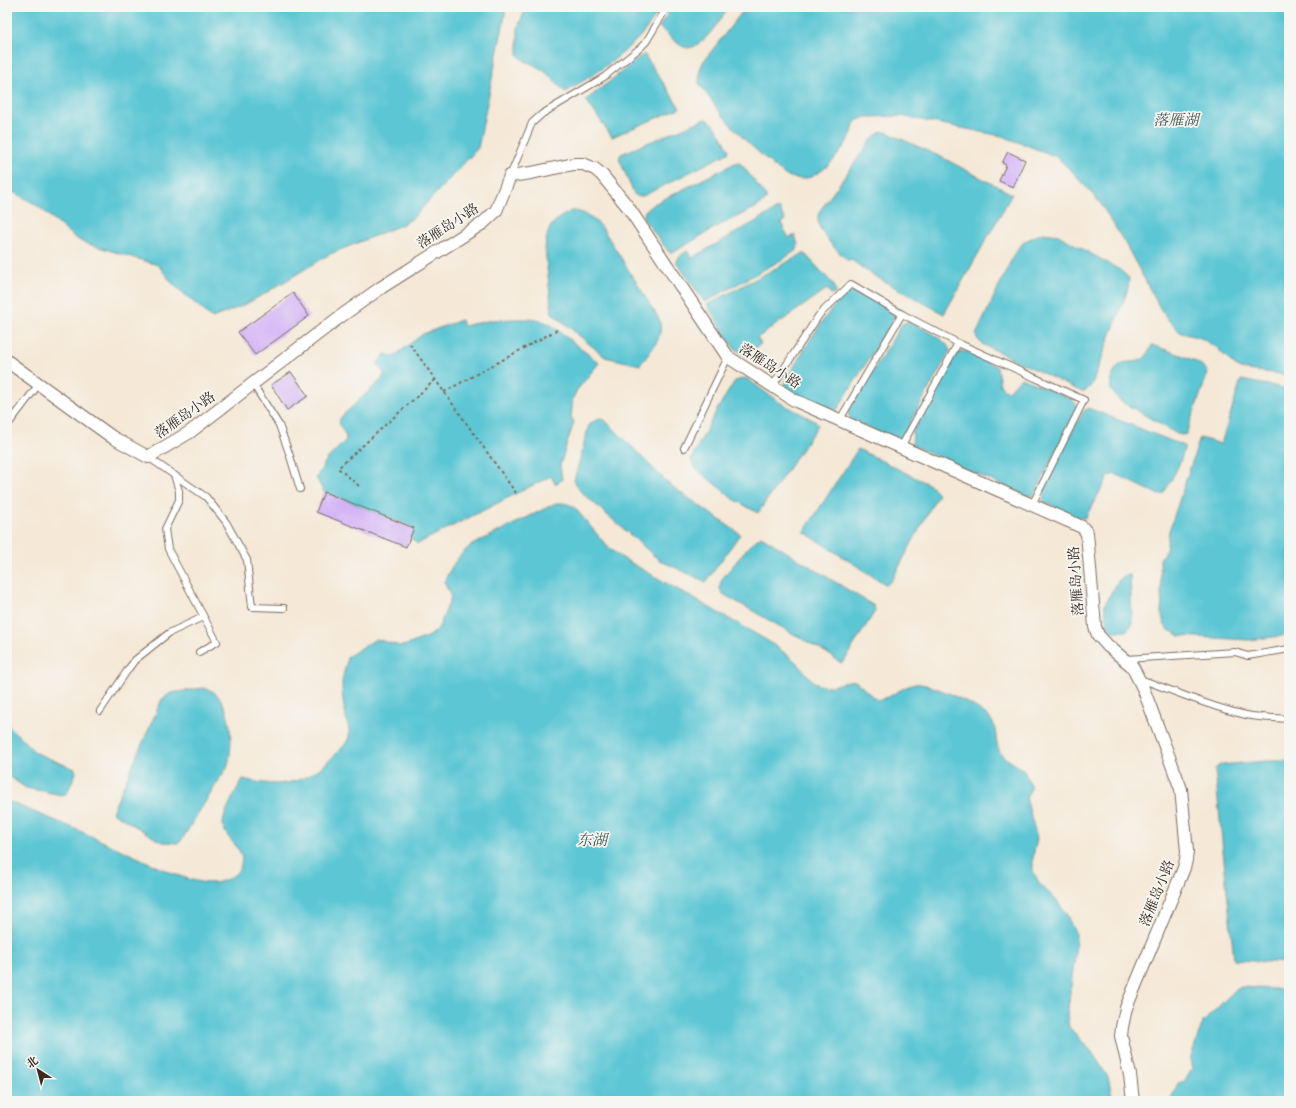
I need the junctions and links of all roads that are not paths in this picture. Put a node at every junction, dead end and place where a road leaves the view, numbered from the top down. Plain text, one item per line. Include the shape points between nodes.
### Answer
1 (667, 7) edge
2 (510, 176) junction
3 (902, 314) junction
4 (958, 343) junction
5 (728, 357) junction
6 (7, 361) edge
7 (39, 384) junction
8 (254, 384) junction
9 (772, 386) junction
10 (839, 421) junction
11 (7, 426) edge
12 (901, 447) junction
13 (684, 448) dead end
14 (148, 457) junction
15 (174, 475) junction
16 (300, 488) dead end
17 (1032, 505) junction
18 (284, 608) dead end
19 (203, 617) junction
20 (1289, 649) edge
21 (199, 652) dead end
22 (1125, 659) junction
23 (1140, 679) junction
24 (100, 711) dead end
25 (1289, 719) edge
26 (1133, 1101) edge

1 - 2 lane via 640,48 604,77 542,114 532,123
2 - 5 street, 落雁岛小路 via 574,164 590,166 599,172 628,207
2 - 8 street, 落雁岛小路 via 496,211 483,223 382,287
3 - 4 lane
3 - 9 lane via 850,284 819,315
3 - 10 lane
4 - 12 lane
4 - 17 lane via 1084,400
5 - 9 street, 落雁岛小路
5 - 13 lane
6 - 7 street, 落雁岛小路
7 - 11 lane
7 - 14 street, 落雁岛小路 via 112,437
8 - 14 street, 落雁岛小路 via 190,432
8 - 16 lane via 279,425
9 - 10 street, 落雁岛小路 via 794,400
10 - 12 street, 落雁岛小路
12 - 17 street, 落雁岛小路
14 - 15 lane
15 - 18 lane via 206,496 226,522 246,560 252,607
15 - 19 lane via 180,496 164,532 168,549
17 - 22 street, 落雁岛小路 via 1082,527 1087,533 1094,627 1102,640
19 - 21 lane via 216,642
19 - 24 lane via 169,633 135,660
20 - 22 lane via 1248,656 1235,652
22 - 23 street, 落雁岛小路
23 - 25 lane via 1236,712
23 - 26 street, 落雁岛小路 via 1181,789 1187,851 1184,868 1123,1019 1122,1043

